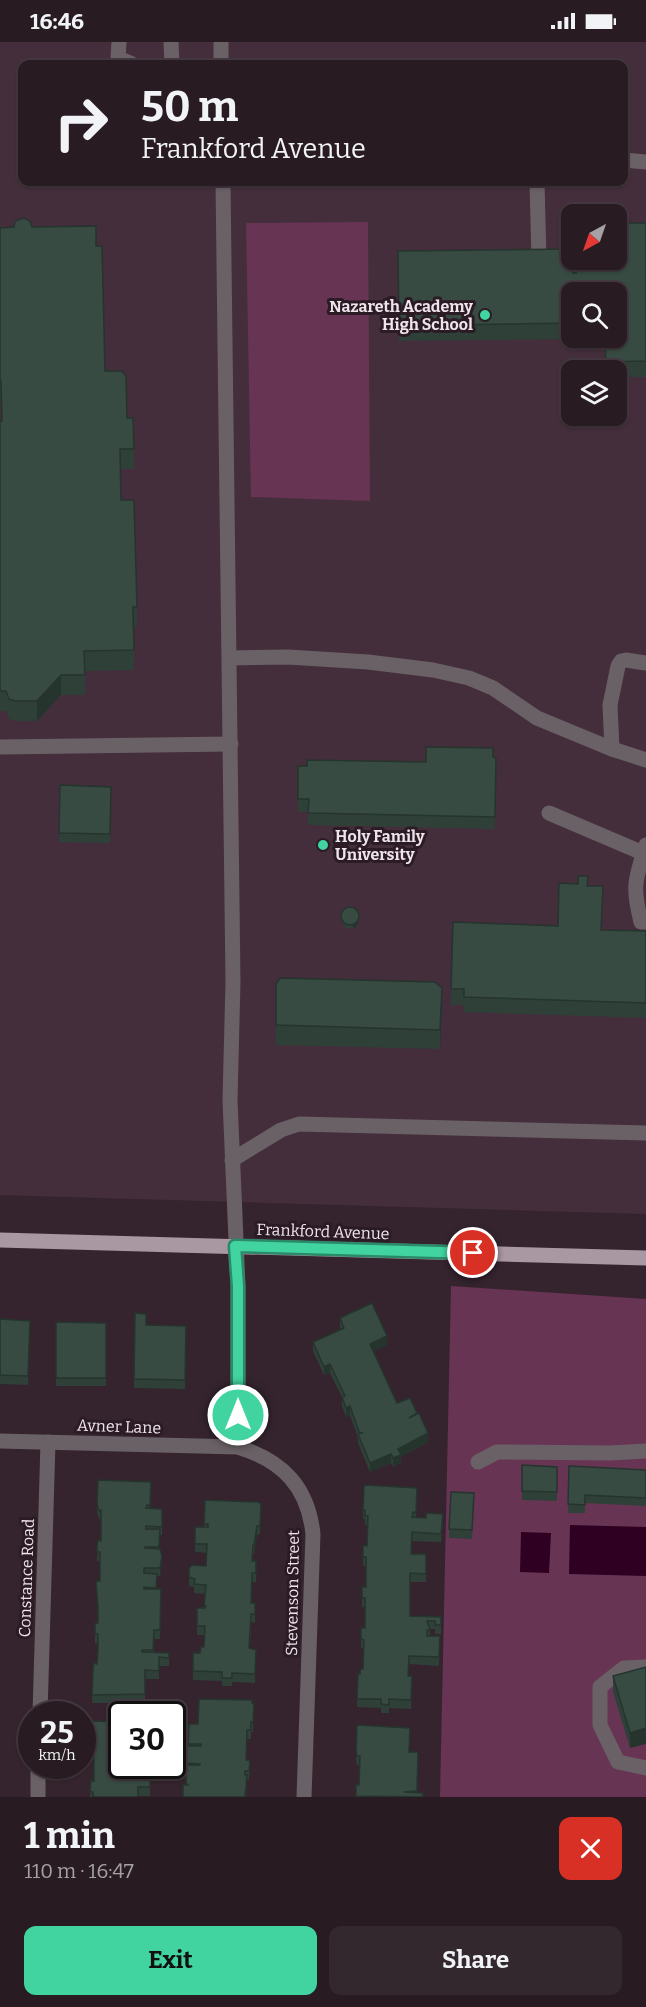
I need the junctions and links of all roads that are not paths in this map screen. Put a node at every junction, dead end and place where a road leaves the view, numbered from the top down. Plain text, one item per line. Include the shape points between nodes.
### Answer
1 (119, 42) edge
2 (171, 42) edge
3 (221, 42) edge
4 (123, 60) edge
5 (172, 60) edge
6 (221, 60) edge
7 (628, 160) edge
8 (646, 162) edge
9 (223, 186) edge
10 (537, 186) edge
11 (539, 260) edge
12 (230, 658) junction
13 (646, 663) edge
14 (231, 744) junction
15 (0, 747) edge
16 (612, 749) junction
17 (646, 760) edge
18 (549, 813) dead end
19 (645, 849) edge
20 (646, 922) edge
21 (646, 1133) edge
22 (232, 1160) junction
23 (0, 1240) edge
24 (235, 1246) junction
25 (646, 1258) edge
26 (0, 1441) edge
27 (48, 1442) junction
28 (238, 1447) junction
29 (646, 1451) edge
30 (478, 1462) dead end
31 (646, 1667) edge
32 (40, 1701) edge
33 (646, 1768) edge
34 (38, 1779) edge
35 (38, 1797) edge
36 (304, 1797) edge

1 - 4 street via 118,58
2 - 5 street
3 - 6 street
7 - 8 street
9 - 12 street
10 - 11 street
12 - 14 street
12 - 16 street via 368,662 469,678 493,688 537,718
13 - 16 street via 626,660 618,666 610,705
14 - 15 street
14 - 22 street
16 - 17 street
18 - 19 street
19 - 20 street via 634,882 641,922
21 - 22 street via 299,1124 281,1130
22 - 24 street
23 - 24 main road, Frankford Avenue
24 - 25 main road, Frankford Avenue
24 - 28 street
26 - 27 street, Avner Lane
27 - 28 street, Avner Lane
27 - 32 street, Constance Road
28 - 36 street, Stevenson Street via 262,1456 288,1475 307,1503 311,1519
29 - 30 street via 497,1452
31 - 33 street via 624,1668 600,1687 600,1725 618,1762
34 - 35 street

